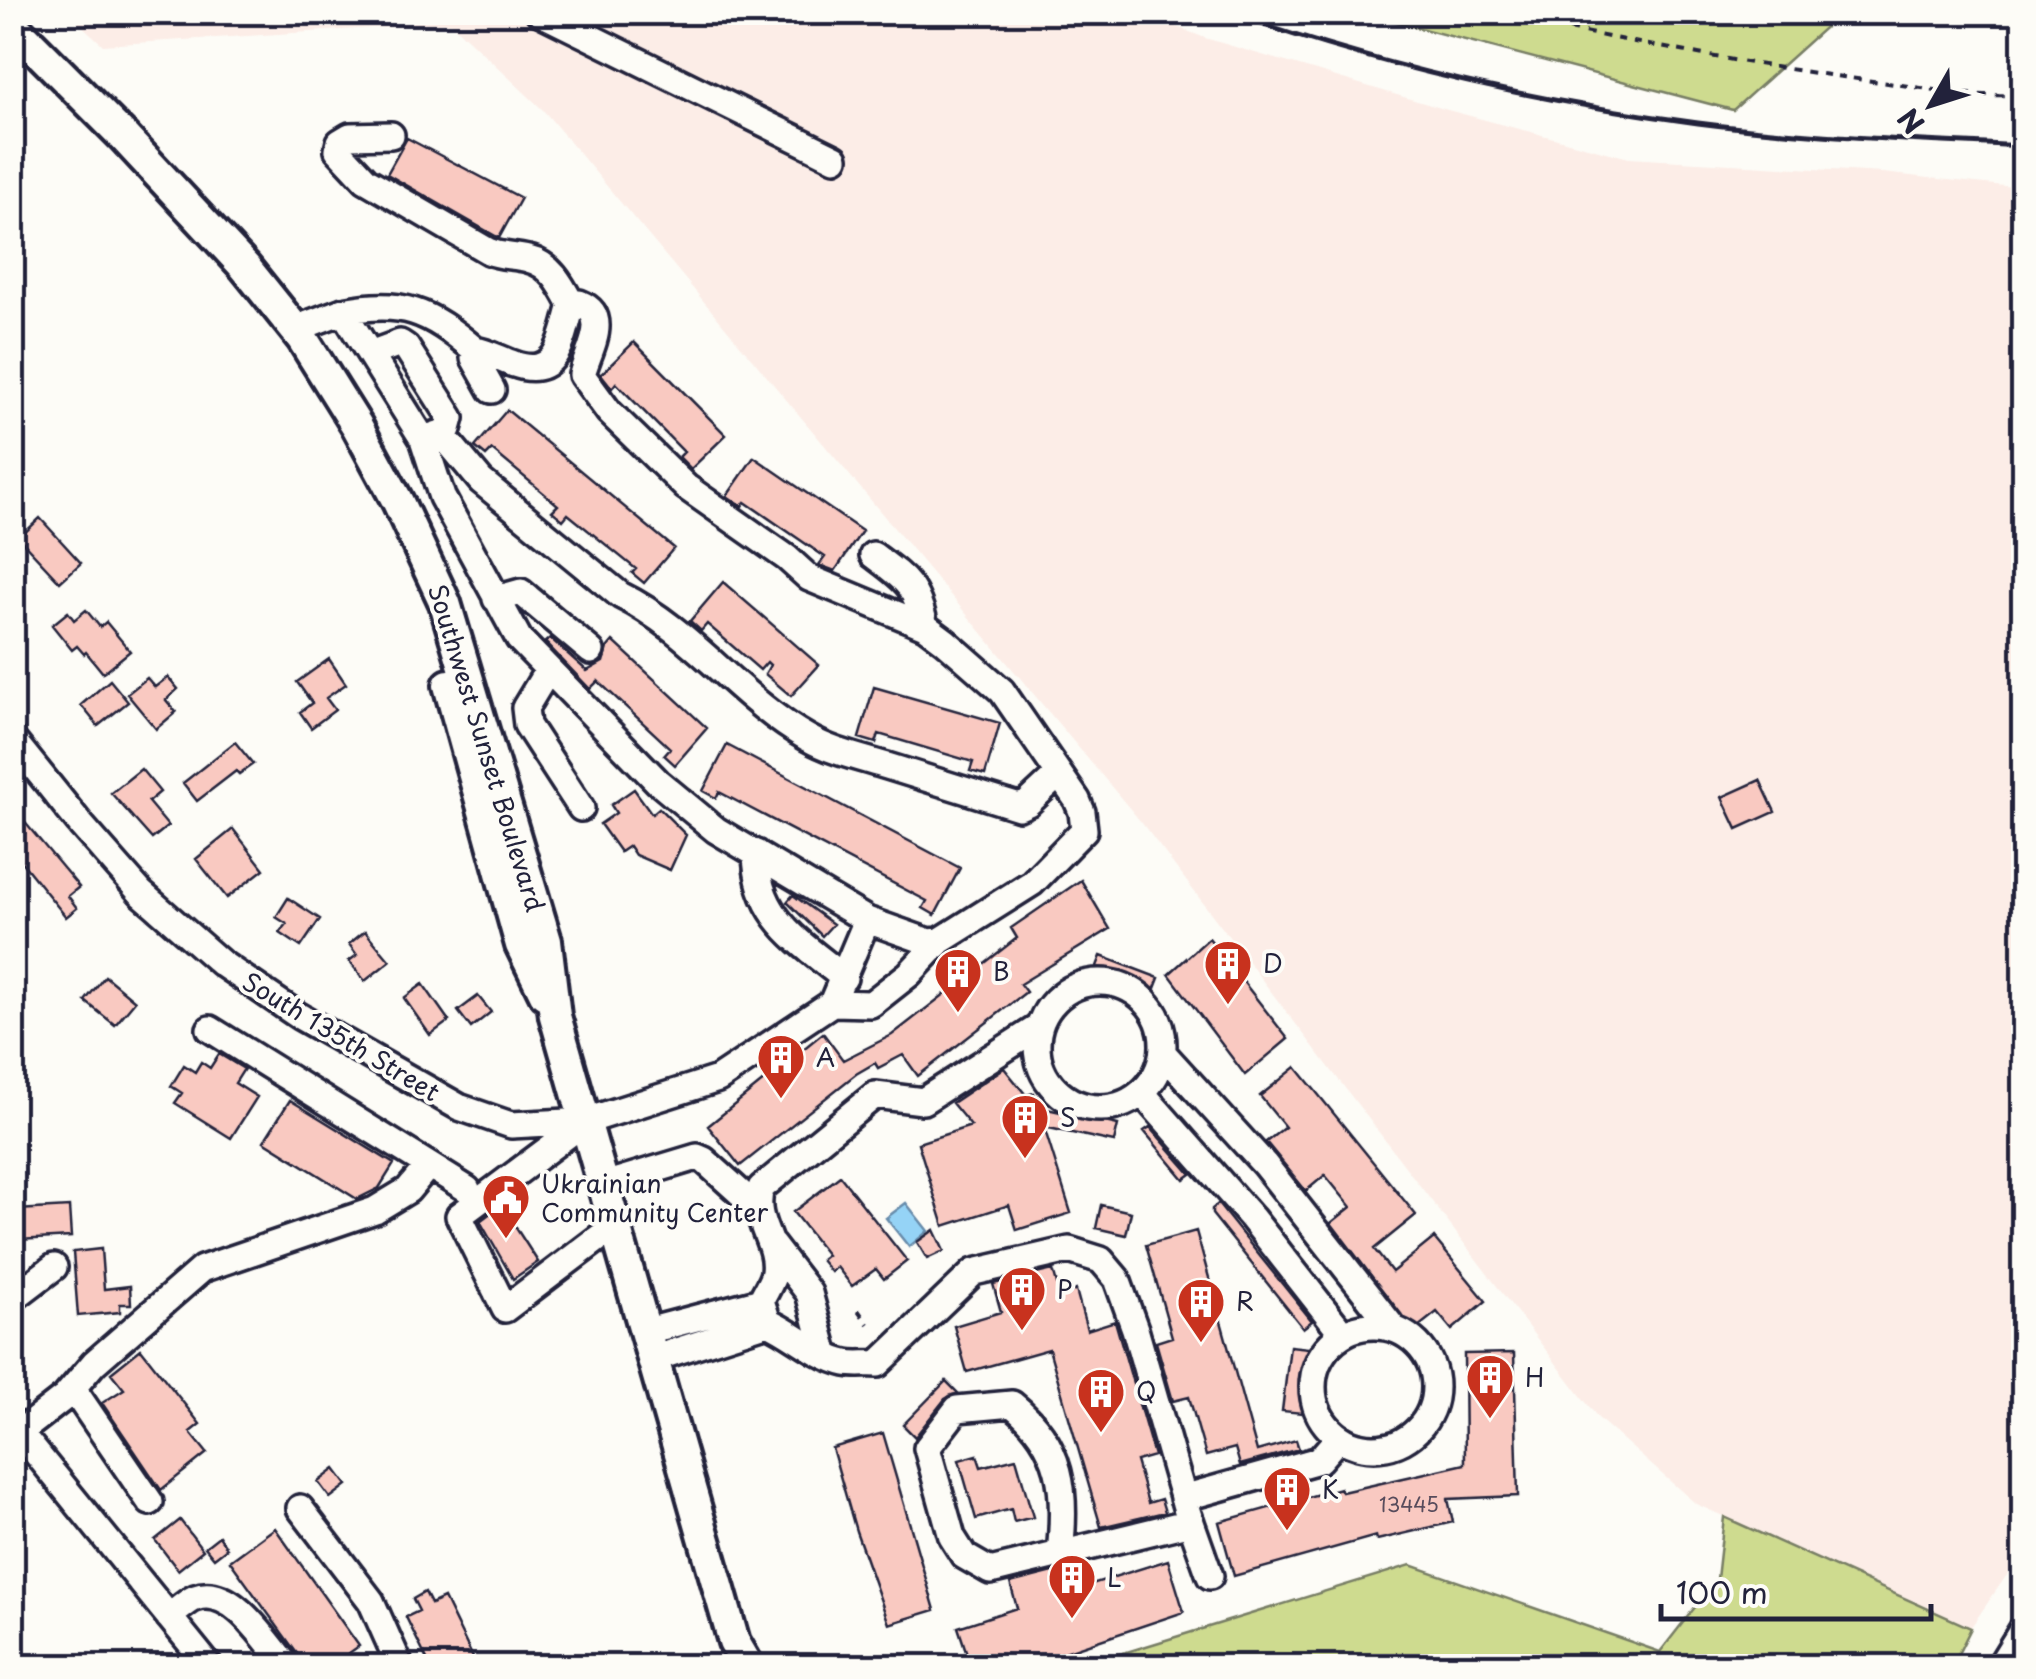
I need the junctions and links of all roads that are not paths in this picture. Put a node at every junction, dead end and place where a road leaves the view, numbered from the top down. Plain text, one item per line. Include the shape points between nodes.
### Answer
1 (539, 12) edge
2 (12, 25) edge
3 (12, 49) edge
4 (391, 135) dead end
5 (835, 158) dead end
6 (572, 305) junction
7 (342, 311) junction
8 (295, 329) junction
9 (475, 350) junction
10 (492, 390) dead end
11 (432, 436) junction
12 (873, 555) dead end
13 (496, 599) junction
14 (926, 626) junction
15 (591, 651) dead end
16 (548, 670) junction
17 (12, 739) edge
18 (1059, 774) junction
19 (581, 808) dead end
20 (756, 853) junction
21 (868, 920) junction
22 (940, 941) junction
23 (844, 978) junction
24 (832, 1003) junction
25 (556, 1016) junction
26 (1039, 1027) junction
27 (210, 1029) dead end
28 (1163, 1053) junction
29 (1142, 1092) junction
30 (586, 1121) junction
31 (428, 1166) junction
32 (604, 1184) junction
33 (467, 1189) dead end
34 (756, 1206) junction
35 (616, 1225) junction
36 (770, 1242) junction
37 (54, 1268) dead end
38 (12, 1299) edge
39 (764, 1312) junction
40 (1394, 1329) junction
41 (1343, 1334) junction
42 (651, 1345) junction
43 (826, 1356) junction
44 (73, 1388) junction
45 (16, 1428) edge
46 (1339, 1438) junction
47 (150, 1502) dead end
48 (300, 1508) dead end
49 (1187, 1510) junction
50 (1060, 1553) junction
51 (1210, 1576) dead end
52 (168, 1617) junction
53 (2024, 1627) edge
54 (738, 1658) edge
55 (392, 1664) edge
56 (208, 1666) edge
57 (287, 1666) edge
58 (2000, 1666) edge

1 - 5 street
2 - 8 main road, Southwest Sunset Boulevard via 194,210
3 - 25 main road, Southwest Sunset Boulevard via 236,281 342,432 426,606 521,945
4 - 6 street via 350,136 338,150 366,180 472,241 507,259 543,266
6 - 9 street via 564,337 543,367 529,369
6 - 14 street via 589,306 597,318 582,375 589,388 686,487 809,578
7 - 8 street
7 - 9 street via 380,304 406,309 441,323
7 - 11 street
8 - 25 main road, Southwest Sunset Boulevard via 357,426 445,603 546,941
9 - 10 street
11 - 13 street via 442,497
11 - 18 street via 620,595 685,636 709,663 805,736 1019,807
12 - 14 street via 908,581
13 - 15 street via 521,592
13 - 16 street via 519,640
14 - 18 street via 1002,691
16 - 19 street via 524,708 526,726
16 - 20 street via 658,782
17 - 30 street, South 135th Street via 141,893 221,963 299,1016 458,1107 511,1125
18 - 22 street via 1082,812 1084,830 1032,884
20 - 21 street
20 - 23 street via 756,877 772,915
21 - 22 street
21 - 23 street
22 - 24 street via 871,1004
23 - 24 street
24 - 30 street via 718,1078
25 - 30 main road, Southwest Sunset Boulevard
26 - 28 street via 1070,990 1108,982 1144,999 1156,1015
26 - 29 street via 1041,1068 1066,1099 1106,1108
26 - 34 street via 924,1102 875,1095 761,1188
27 - 31 street
28 - 29 street
28 - 40 street via 1265,1165
29 - 41 street
30 - 32 main road, Southwest Sunset Boulevard
30 - 35 street via 458,1216 505,1309
31 - 33 street
31 - 44 street via 408,1190 375,1210 202,1269
32 - 34 street via 697,1158
32 - 35 main road, Southwest Sunset Boulevard
34 - 36 street
35 - 42 main road, Southwest Sunset Boulevard
36 - 39 street via 774,1272
36 - 43 street via 808,1293
37 - 38 street
39 - 42 street
39 - 43 street
40 - 41 street via 1359,1327
40 - 46 street via 1419,1346 1434,1372 1431,1411 1420,1428 1386,1448
41 - 46 street via 1327,1347 1313,1385 1315,1405
42 - 54 main road, Southwest Sunset Boulevard
43 - 49 street via 878,1364 974,1272 1070,1250 1101,1260 1117,1279 1136,1329
44 - 45 street
44 - 47 street
45 - 52 street
46 - 49 street via 1320,1460
48 - 55 street via 371,1601
49 - 50 street
49 - 51 street
50 - 50 street via 990,1571 964,1556 952,1537 927,1448 957,1409 1012,1404 1035,1422 1052,1448 1065,1507
52 - 56 street
52 - 57 street via 195,1598 233,1604
53 - 58 street

